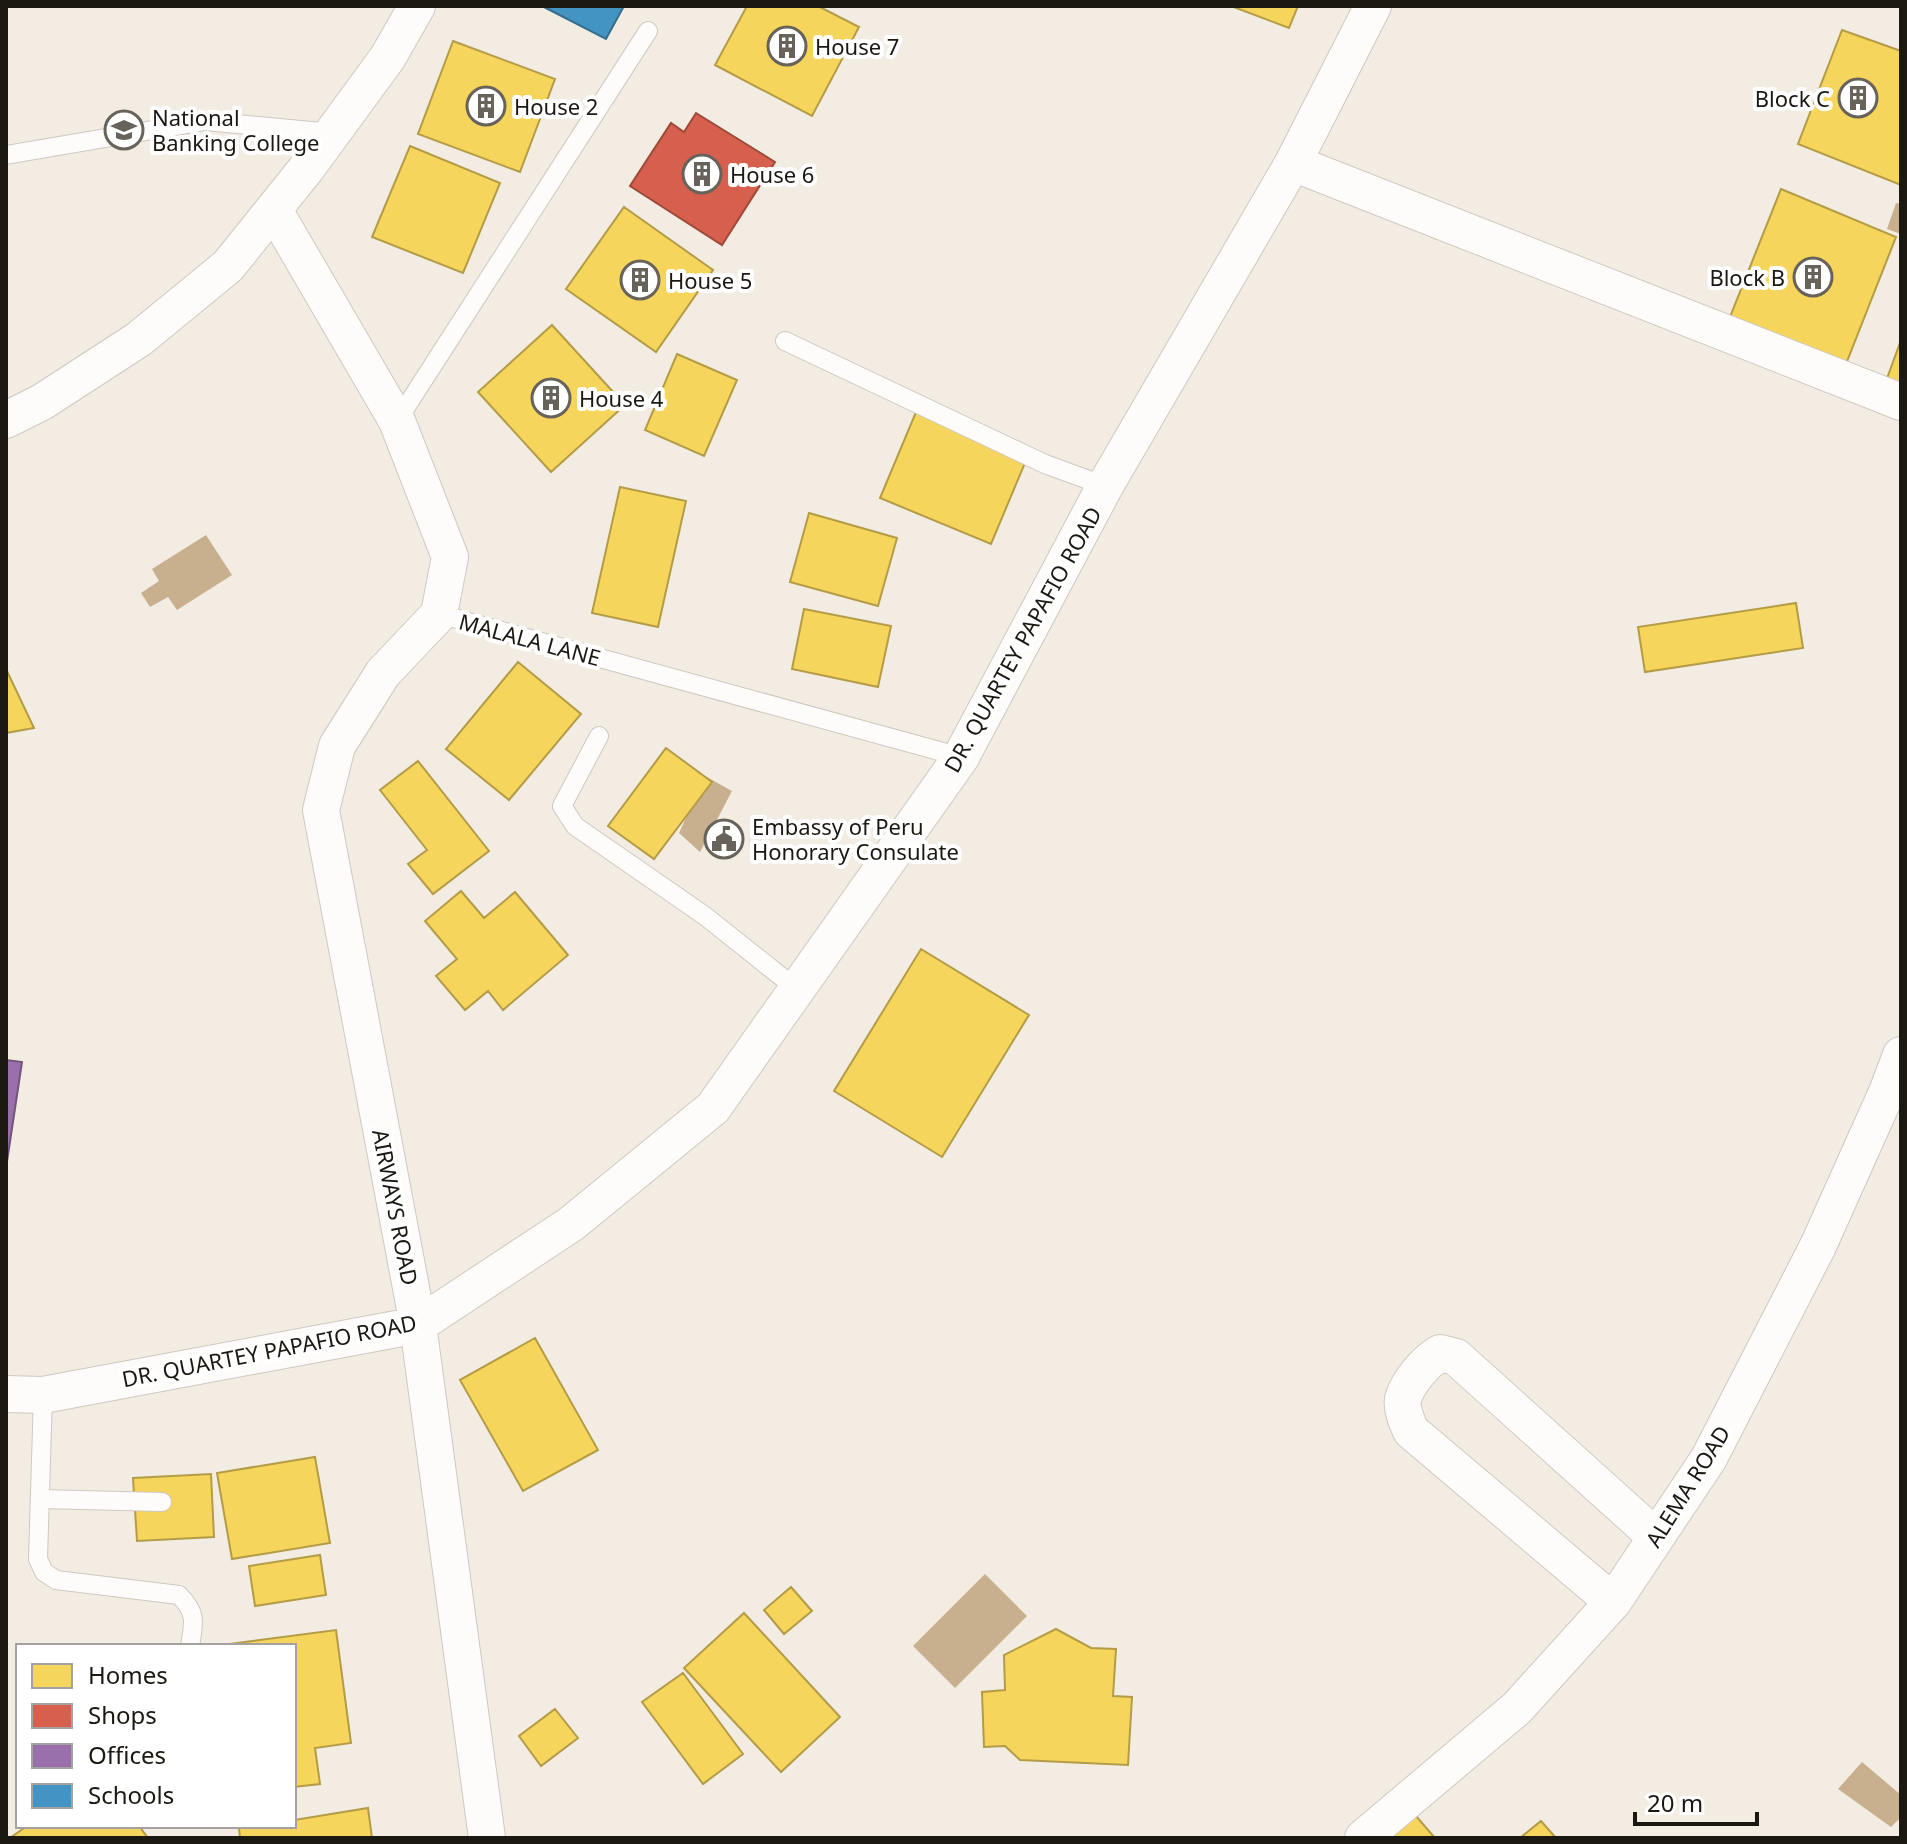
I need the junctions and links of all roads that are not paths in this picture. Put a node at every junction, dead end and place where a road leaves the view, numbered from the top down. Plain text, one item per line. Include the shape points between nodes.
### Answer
1 (417, 6) edge
2 (1373, 6) edge
3 (648, 31) dead end
4 (332, 133) junction
5 (6, 155) edge
6 (1293, 163) junction
7 (274, 210) junction
8 (785, 341) dead end
9 (1901, 402) edge
10 (6, 420) edge
11 (397, 421) junction
12 (1105, 486) junction
13 (439, 614) junction
14 (599, 736) dead end
15 (961, 757) junction
16 (798, 990) junction
17 (1901, 1055) edge
18 (418, 1325) junction
19 (6, 1394) edge
20 (43, 1395) junction
21 (40, 1499) junction
22 (162, 1502) dead end
23 (1656, 1537) junction
24 (1613, 1602) junction
25 (190, 1644) edge
26 (487, 1838) edge
27 (1363, 1838) edge

1 - 4 street via 388,57
2 - 6 street, DR. QUARTEY PAPAFIO ROAD
3 - 11 lane
4 - 5 lane via 205,121
4 - 7 street
6 - 9 street
6 - 12 street, DR. QUARTEY PAPAFIO ROAD
7 - 10 street via 228,266 139,339
7 - 11 street, MALALA LANE
8 - 12 lane via 1045,464
11 - 13 street, MALALA LANE via 450,557
12 - 15 street, DR. QUARTEY PAPAFIO ROAD
13 - 15 lane, MALALA LANE
13 - 18 street, AIRWAYS ROAD via 383,673 337,746 321,810
14 - 16 lane via 562,806 575,826 705,916
15 - 16 street, DR. QUARTEY PAPAFIO ROAD
16 - 18 street, DR. QUARTEY PAPAFIO ROAD via 713,1108 571,1224
17 - 23 street, ALEMA ROAD via 1818,1246 1709,1458
18 - 20 street, DR. QUARTEY PAPAFIO ROAD
18 - 26 street, AIRWAYS ROAD
19 - 20 street, DR. QUARTEY PAPAFIO ROAD
20 - 21 lane
21 - 22 lane
21 - 25 lane via 38,1559 44,1572 56,1580 179,1595 190,1606 194,1622
23 - 24 street, ALEMA ROAD
23 - 24 street via 1456,1357 1440,1353 1425,1362 1403,1400 1411,1431
24 - 27 street, ALEMA ROAD via 1517,1708

